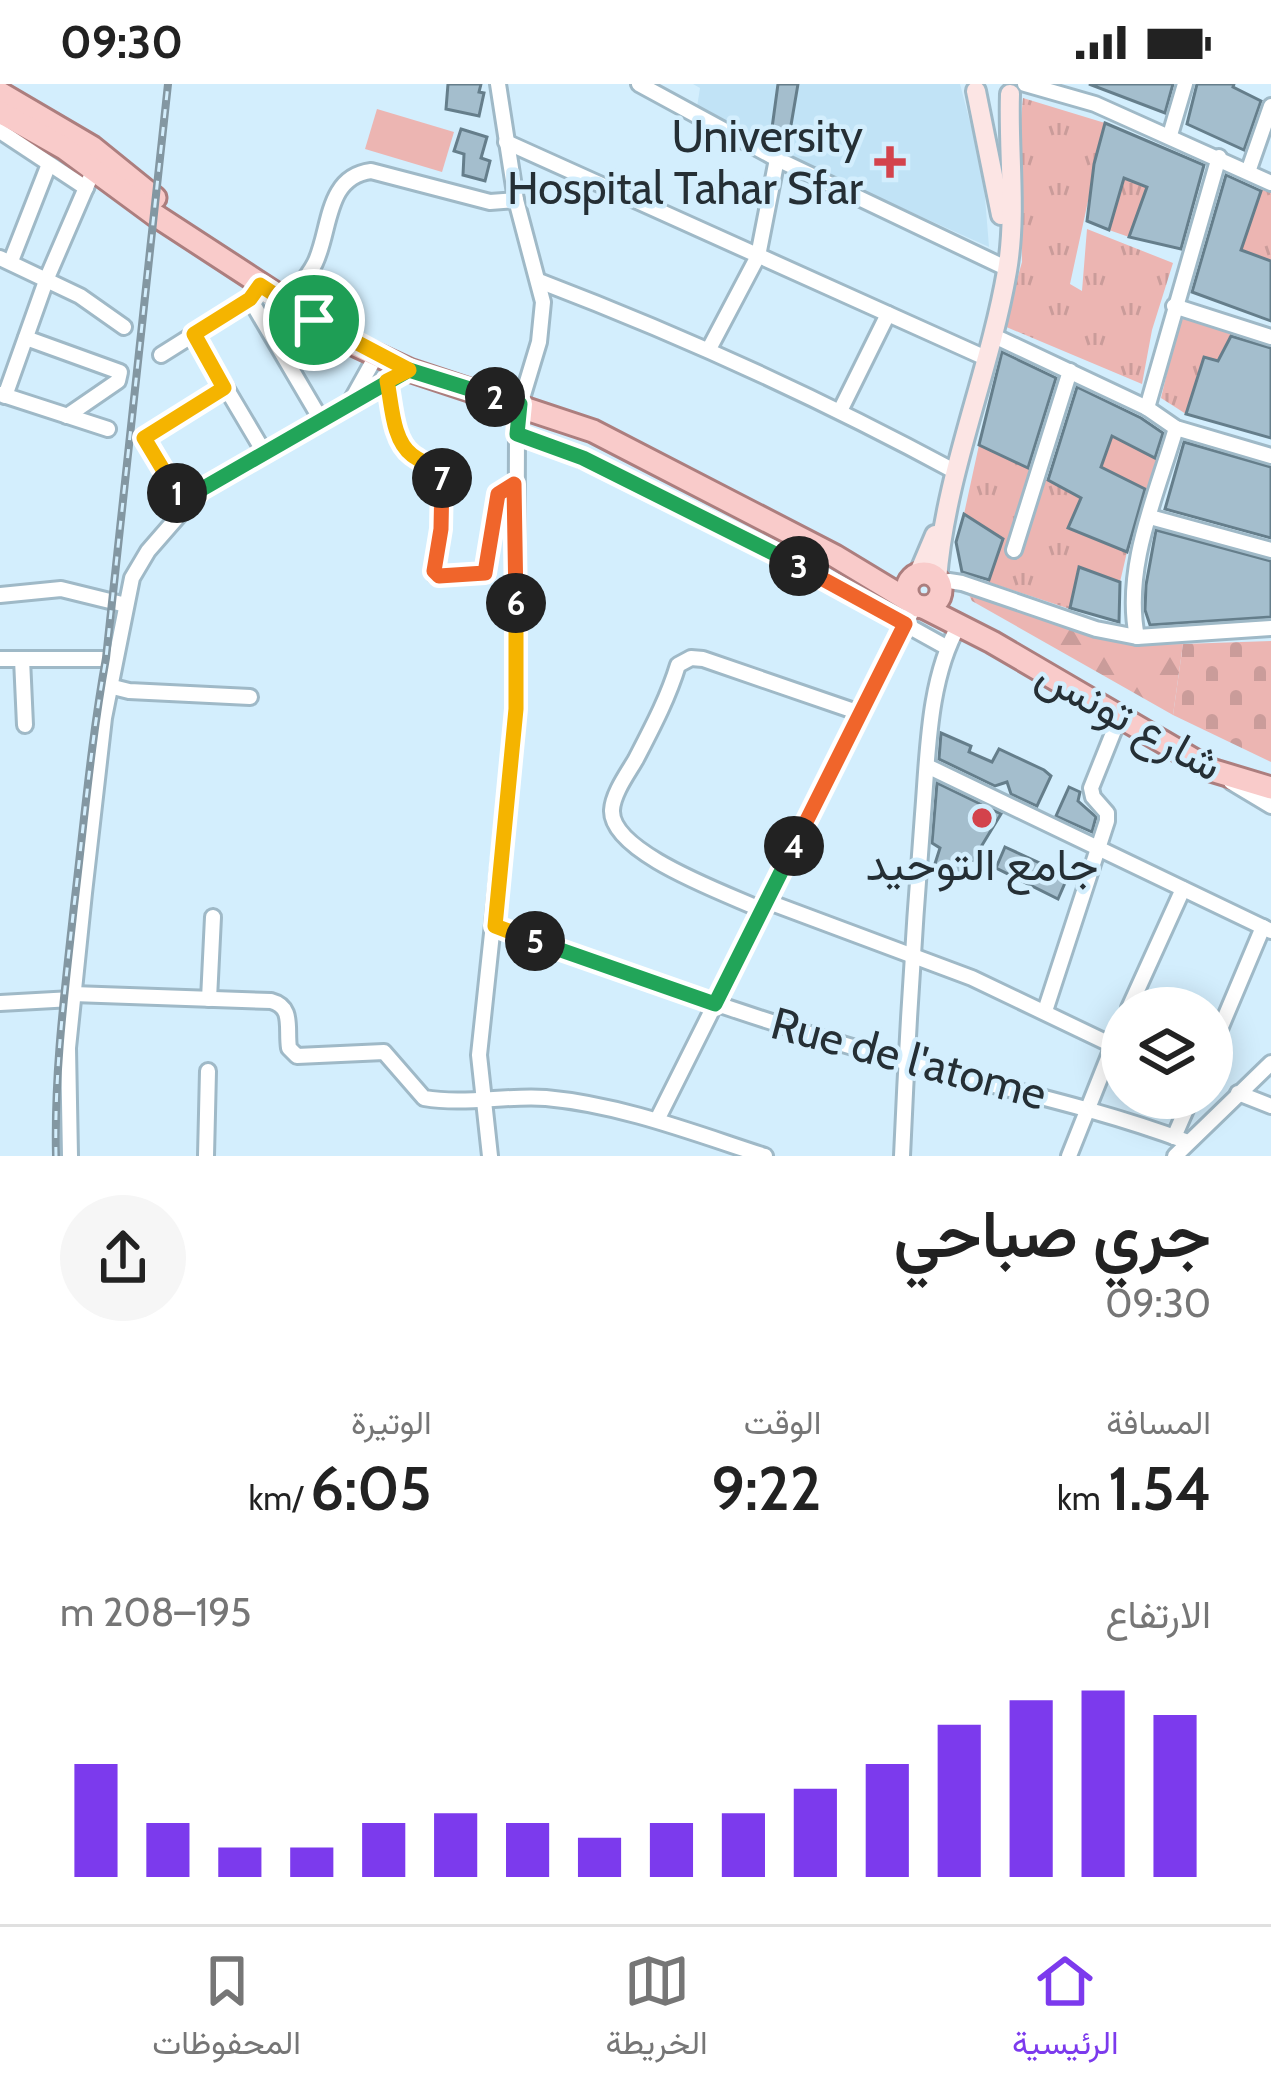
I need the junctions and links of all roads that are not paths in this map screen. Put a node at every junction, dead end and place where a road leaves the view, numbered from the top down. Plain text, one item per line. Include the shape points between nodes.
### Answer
1 (498, 84) edge
2 (639, 84) edge
3 (1185, 84) edge
4 (975, 87) edge
5 (1016, 87) edge
6 (0, 93) edge
7 (1271, 106) edge
8 (0, 112) edge
9 (0, 131) edge
10 (1170, 135) junction
11 (506, 142) junction
12 (1219, 157) junction
13 (777, 159) junction
14 (49, 164) junction
15 (1248, 172) junction
16 (90, 179) junction
17 (1271, 182) edge
18 (516, 200) junction
19 (203, 243) junction
20 (758, 256) junction
21 (5, 260) edge
22 (1008, 268) junction
23 (47, 278) junction
24 (539, 280) junction
25 (255, 292) junction
26 (287, 303) junction
27 (1174, 306) junction
28 (888, 314) junction
29 (124, 327) dead end
30 (194, 334) junction
31 (994, 336) junction
32 (1271, 337) edge
33 (26, 338) junction
34 (709, 349) junction
35 (161, 355) dead end
36 (376, 356) junction
37 (988, 359) junction
38 (409, 370) junction
39 (1070, 370) junction
40 (387, 381) junction
41 (224, 388) junction
42 (3, 395) edge
43 (352, 400) junction
44 (520, 404) junction
45 (1147, 408) junction
46 (841, 410) junction
47 (67, 416) junction
48 (320, 418) junction
49 (1176, 428) junction
50 (108, 429) dead end
51 (517, 434) junction
52 (264, 452) junction
53 (1271, 456) edge
54 (956, 472) junction
55 (514, 484) junction
56 (185, 506) junction
57 (1150, 517) junction
58 (1014, 550) dead end
59 (1271, 550) edge
60 (835, 556) junction
61 (934, 583) junction
62 (0, 595) edge
63 (126, 605) junction
64 (913, 609) junction
65 (958, 625) junction
66 (1271, 628) edge
67 (1137, 637) junction
68 (992, 642) junction
69 (946, 646) junction
70 (0, 659) edge
71 (22, 659) junction
72 (115, 659) junction
73 (110, 686) junction
74 (250, 698) dead end
75 (860, 713) junction
76 (1119, 718) junction
77 (25, 725) dead end
78 (928, 766) junction
79 (1211, 770) junction
80 (1271, 788) edge
81 (1271, 806) edge
82 (1100, 849) junction
83 (1184, 889) junction
84 (764, 906) junction
85 (213, 916) dead end
86 (495, 926) junction
87 (1267, 929) edge
88 (911, 956) junction
89 (1139, 987) edge
90 (73, 996) junction
91 (209, 999) junction
92 (1233, 1003) edge
93 (0, 1004) edge
94 (715, 1004) junction
95 (1045, 1011) junction
96 (1101, 1039) edge
97 (906, 1062) junction
98 (1271, 1063) edge
99 (208, 1071) dead end
100 (1101, 1071) edge
101 (1238, 1093) junction
102 (481, 1102) junction
103 (1086, 1106) junction
104 (1271, 1106) edge
105 (657, 1120) junction
106 (1183, 1148) edge
107 (70, 1156) edge
108 (206, 1156) edge
109 (490, 1156) edge
110 (762, 1156) edge
111 (902, 1156) edge
112 (1069, 1156) edge

1 - 11 street
2 - 13 street
3 - 10 street
4 - 5 street via 992,102
4 - 22 street
5 - 10 street via 1095,104
5 - 22 street
6 - 19 main road via 92,147
7 - 15 street
8 - 16 main road
9 - 14 street
10 - 12 street
11 - 18 street
11 - 20 street
12 - 15 street
12 - 27 street
13 - 20 street
13 - 22 street
14 - 16 street
14 - 21 street
15 - 17 street
16 - 19 main road
16 - 23 street
18 - 24 street
18 - 26 street via 490,202 358,173 337,194 314,264
19 - 25 main road
20 - 28 street
20 - 34 street
21 - 23 street
22 - 31 street
23 - 29 street
23 - 33 street
24 - 34 street
24 - 44 street via 541,330
25 - 26 main road
25 - 30 street
25 - 48 street
26 - 36 main road
27 - 32 street
27 - 45 street
28 - 37 street
28 - 46 street
30 - 35 street
30 - 41 street
31 - 37 street
31 - 39 street
33 - 42 street
33 - 47 street via 120,372
34 - 46 street
36 - 38 main road
36 - 43 street
37 - 54 street
38 - 40 street
38 - 44 main road
39 - 45 street
39 - 58 street
40 - 43 street
40 - 55 street via 405,448 444,482 435,575 485,573 498,494
41 - 52 street
41 - 56 street via 144,438
42 - 47 street
43 - 48 street
44 - 51 street
44 - 60 main road via 593,431
45 - 49 street
46 - 54 street
47 - 50 street
48 - 52 street
49 - 53 street
49 - 57 street
51 - 55 street
51 - 64 street via 603,468 847,590
52 - 56 street
54 - 61 street
55 - 86 street via 516,709
56 - 63 street via 137,565
57 - 59 street
57 - 67 street via 1134,583
60 - 61 main road
60 - 64 main road, شارع تونس
61 - 64 main road via 938,601
61 - 67 street via 962,583
61 - 68 main road, شارع تونس
62 - 63 street via 61,589
63 - 72 street
64 - 65 main road, شارع تونس
64 - 69 street
64 - 75 street
65 - 68 main road, شارع تونس
65 - 69 street
66 - 67 street
68 - 76 main road, شارع تونس
69 - 78 street
70 - 71 street
71 - 72 street
71 - 77 street
72 - 73 street
73 - 74 street
73 - 90 street
75 - 84 street
75 - 84 street via 703,659 678,665 615,800 618,831 636,849
76 - 79 main road, شارع تونس
76 - 82 street via 1092,781 1107,813
78 - 82 street
78 - 88 street
79 - 80 main road, شارع تونس
79 - 81 street
82 - 83 street
82 - 95 street
83 - 87 street
83 - 89 street
84 - 88 street
84 - 94 street
85 - 91 street
86 - 94 street, Rue de l'atome
86 - 102 street
87 - 92 street
88 - 95 street
88 - 97 street
90 - 91 street
90 - 93 street
90 - 107 street
91 - 102 street via 280,1004 297,1056 378,1050 424,1098
94 - 97 street, Rue de l'atome
94 - 105 street
95 - 96 street
97 - 103 street, Rue de l'atome
97 - 111 street
98 - 101 street
99 - 108 street
100 - 103 street
101 - 104 street
101 - 106 street
102 - 105 street via 545,1098
102 - 109 street
103 - 106 street, Rue de l'atome
103 - 112 street
105 - 110 street

